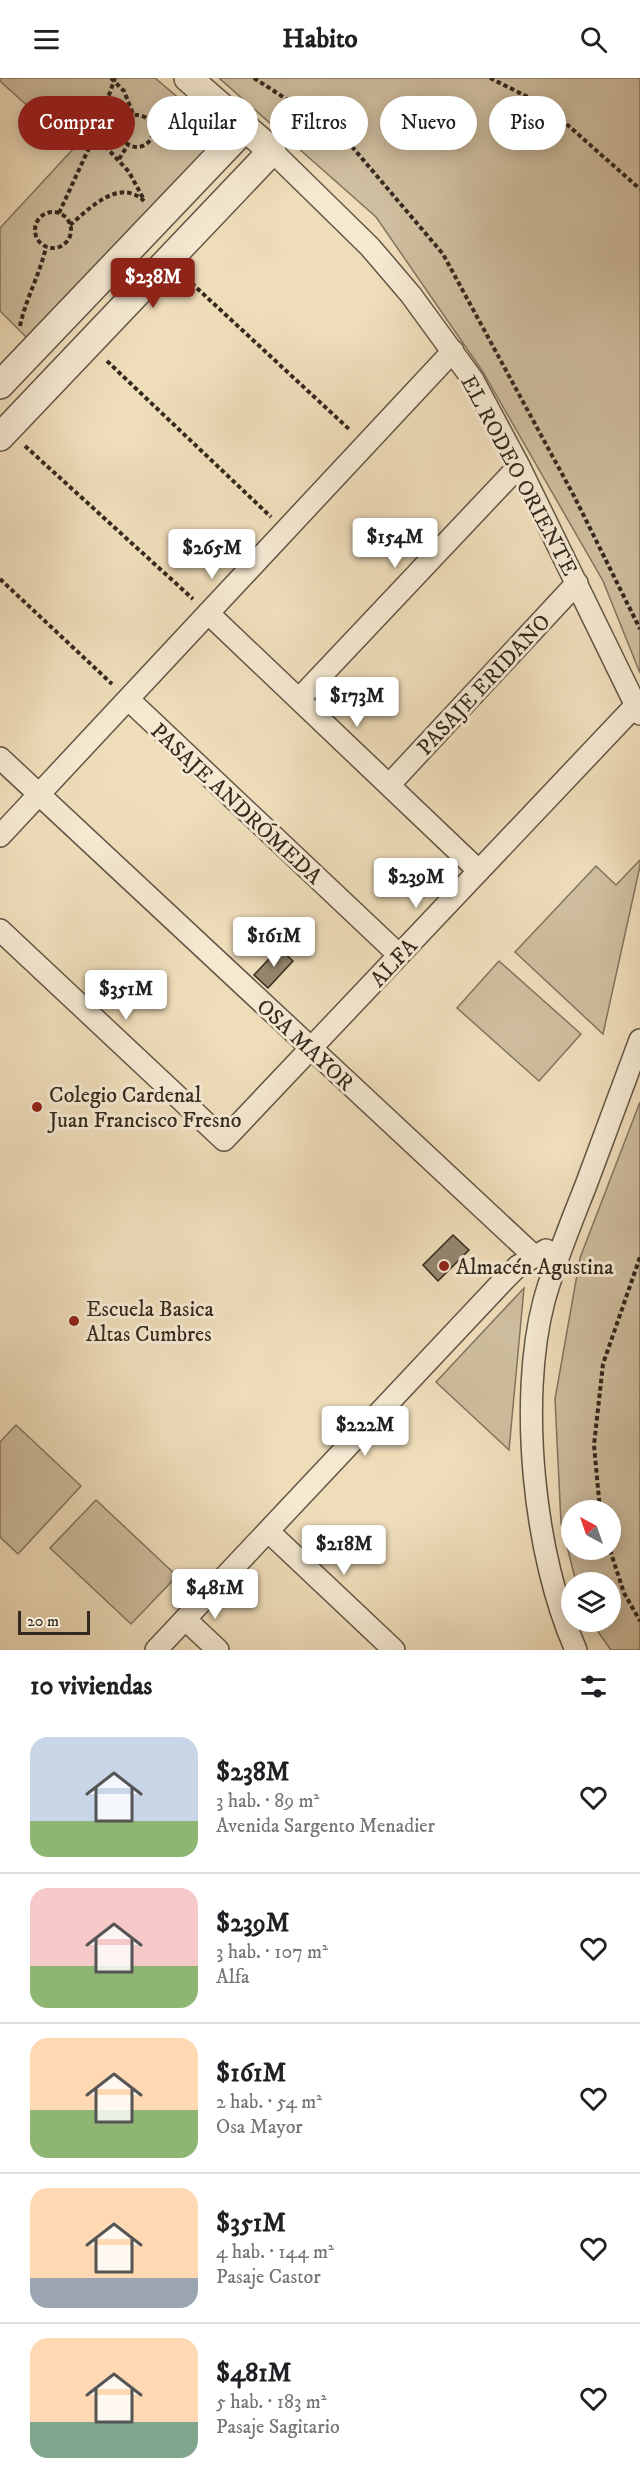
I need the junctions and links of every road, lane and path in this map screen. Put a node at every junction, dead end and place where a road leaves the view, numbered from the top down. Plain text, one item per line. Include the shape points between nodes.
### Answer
1 (188, 78) edge
2 (254, 78) edge
3 (490, 78) edge
4 (113, 79) edge
5 (108, 96) edge
6 (126, 96) edge
7 (209, 96) edge
8 (258, 138) edge
9 (88, 150) edge
10 (110, 150) edge
11 (124, 150) edge
12 (224, 150) edge
13 (272, 151) junction
14 (119, 159) junction
15 (640, 189) edge
16 (59, 213) junction
17 (70, 225) junction
18 (46, 247) junction
19 (167, 262) junction
20 (19, 331) dead end
21 (89, 344) junction
22 (453, 351) junction
23 (0, 385) edge
24 (3, 433) edge
25 (364, 443) junction
26 (519, 466) junction
27 (284, 530) junction
28 (0, 579) edge
29 (577, 583) junction
30 (208, 613) junction
31 (640, 629) edge
32 (128, 699) junction
33 (299, 699) junction
34 (638, 710) edge
35 (0, 758) edge
36 (389, 785) junction
37 (39, 794) junction
38 (0, 836) edge
39 (479, 871) junction
40 (0, 930) edge
41 (399, 956) junction
42 (640, 1040) edge
43 (311, 1048) junction
44 (562, 1245) junction
45 (534, 1256) junction
46 (640, 1257) edge
47 (599, 1500) edge
48 (268, 1531) junction
49 (613, 1560) edge
50 (185, 1619) junction
51 (640, 1621) edge
52 (156, 1650) edge
53 (218, 1650) edge
54 (394, 1650) edge
55 (576, 1650) edge

1 - 7 street
2 - 31 path via 343,136 443,254 574,496
3 - 15 path via 546,106
4 - 5 path
4 - 6 path
8 - 13 street
9 - 16 path
10 - 14 path
11 - 14 path
12 - 23 street
13 - 19 street
13 - 22 street, EL RODEO ORIENTE via 370,247
14 - 17 path via 144,201 130,192 111,194
16 - 17 path
16 - 18 path via 47,213 37,220 37,238
17 - 18 path via 70,236 63,245
18 - 20 path
19 - 21 street
19 - 25 path
21 - 24 street
21 - 27 path
22 - 25 street
22 - 26 street, EL RODEO ORIENTE
24 - 30 path
25 - 27 street
26 - 29 street, EL RODEO ORIENTE
26 - 33 street
27 - 30 street
28 - 32 path
29 - 34 street, EL RODEO ORIENTE
29 - 36 street, PASAJE ERIDANO
30 - 32 street
30 - 33 street
32 - 37 street
32 - 41 street, PASAJE ANDRÓMEDA
33 - 36 street
34 - 39 street, ALFA
35 - 37 street, OSA MAYOR
36 - 39 street
37 - 38 street
37 - 43 street, OSA MAYOR
39 - 41 street, ALFA
40 - 43 street, ALFA via 224,1140
41 - 43 street, ALFA
42 - 44 street
43 - 45 street, OSA MAYOR
44 - 45 street
44 - 55 street via 539,1324 531,1393 540,1521 556,1598
45 - 48 street via 504,1280
46 - 47 path via 603,1364 594,1445
48 - 50 street
48 - 54 street
49 - 51 path via 624,1593
50 - 52 street
50 - 53 street

